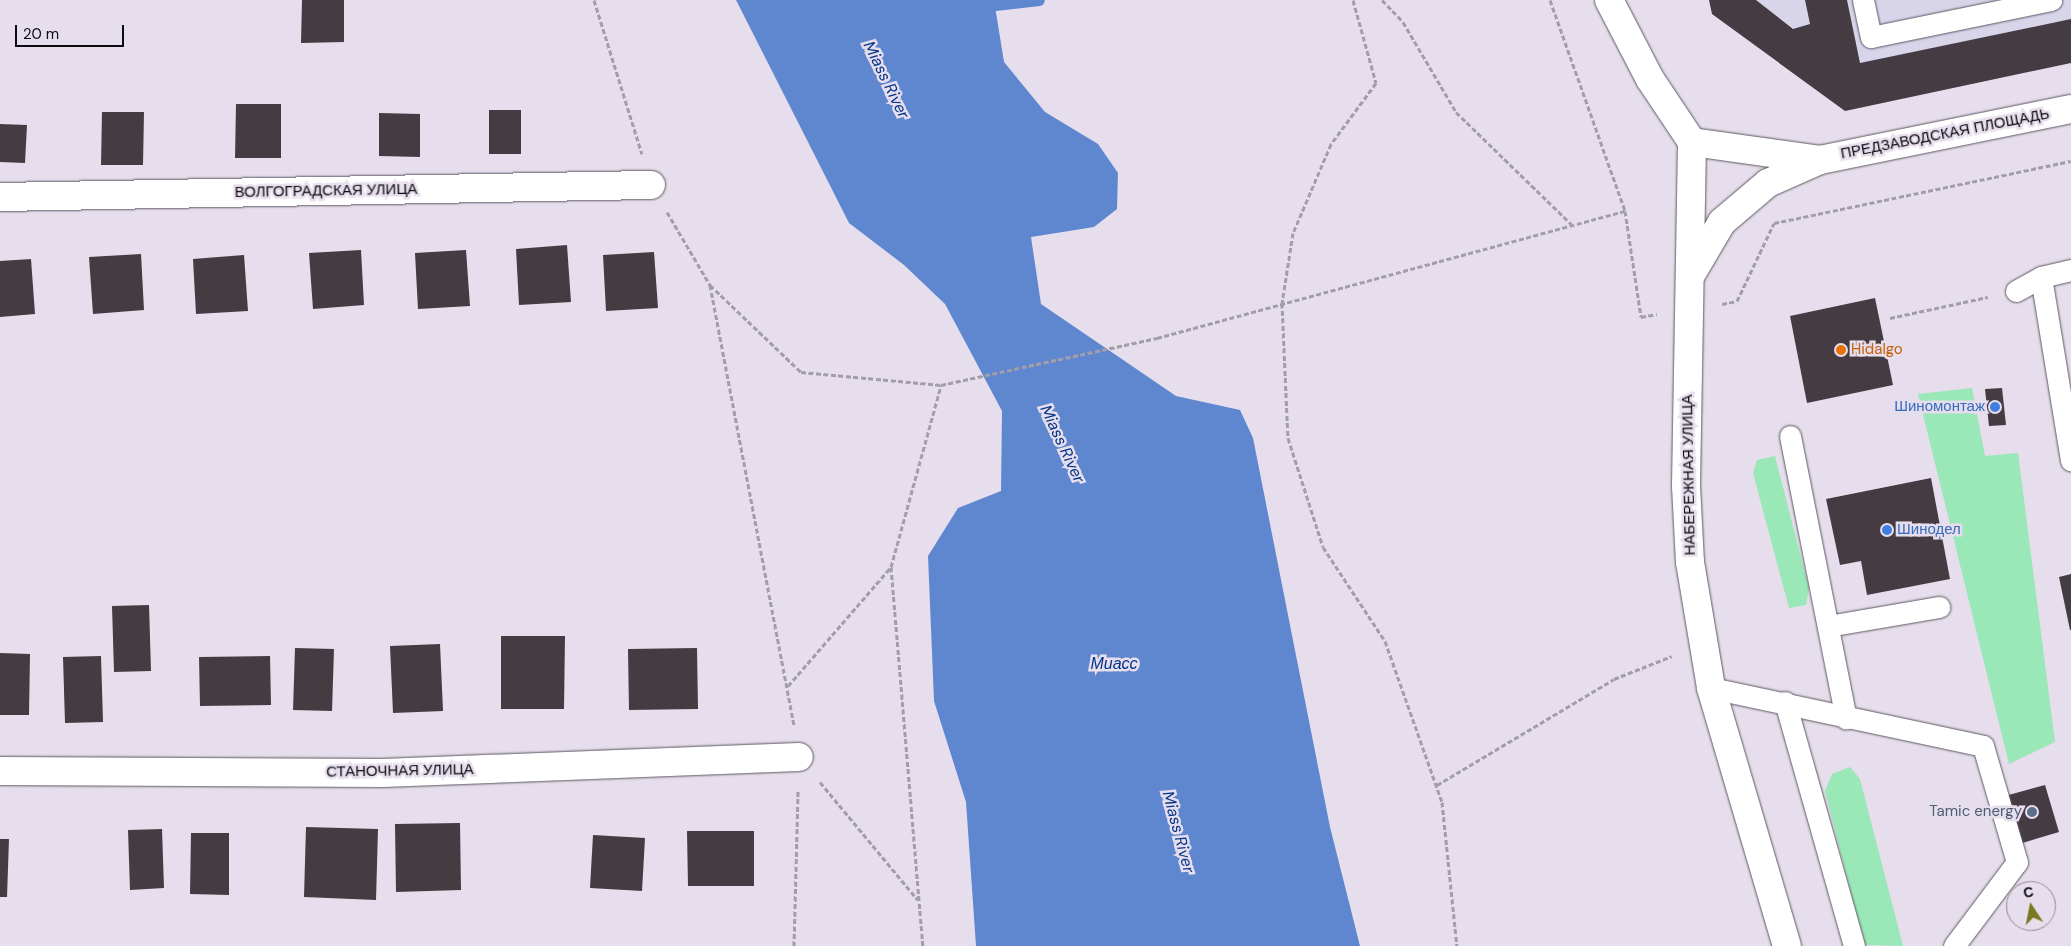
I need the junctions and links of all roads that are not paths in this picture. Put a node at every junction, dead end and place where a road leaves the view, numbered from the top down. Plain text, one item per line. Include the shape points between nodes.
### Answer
1 (1609, 0) edge
2 (1863, 0) edge
3 (2051, 0) edge
4 (2071, 109) edge
5 (1692, 142) junction
6 (1820, 160) junction
7 (651, 185) road end
8 (0, 197) edge
9 (2071, 270) edge
10 (1692, 274) junction
11 (2040, 277) junction
12 (2016, 291) road end
13 (1790, 436) dead end
14 (2071, 461) edge
15 (1939, 607) dead end
16 (1828, 626) junction
17 (1711, 688) junction
18 (1785, 702) junction
19 (1846, 718) junction
20 (799, 757) road end
21 (0, 771) edge
22 (1787, 946) edge
23 (1854, 946) edge
24 (1954, 946) edge

1 - 5 street via 1650,79
2 - 3 lane via 1870,37
4 - 6 street, ПРЕДЗАВОДСКАЯ ПЛОЩАДЬ
5 - 6 street
5 - 10 street, НАБЕРЕЖНАЯ УЛИЦА
6 - 10 street via 1768,183 1722,222
7 - 8 street, ВОЛГОГРАДСКАЯ УЛИЦА
9 - 11 lane
10 - 17 street, НАБЕРЕЖНАЯ УЛИЦА via 1688,309 1686,486 1690,562
11 - 12 lane
11 - 14 lane
13 - 16 lane
15 - 16 lane
16 - 19 lane
17 - 18 lane
17 - 22 street, НАБЕРЕЖНАЯ УЛИЦА
18 - 19 lane
18 - 23 lane
19 - 24 lane via 1982,746 2017,862
20 - 21 street, СТАНОЧНАЯ УЛИЦА via 383,773

